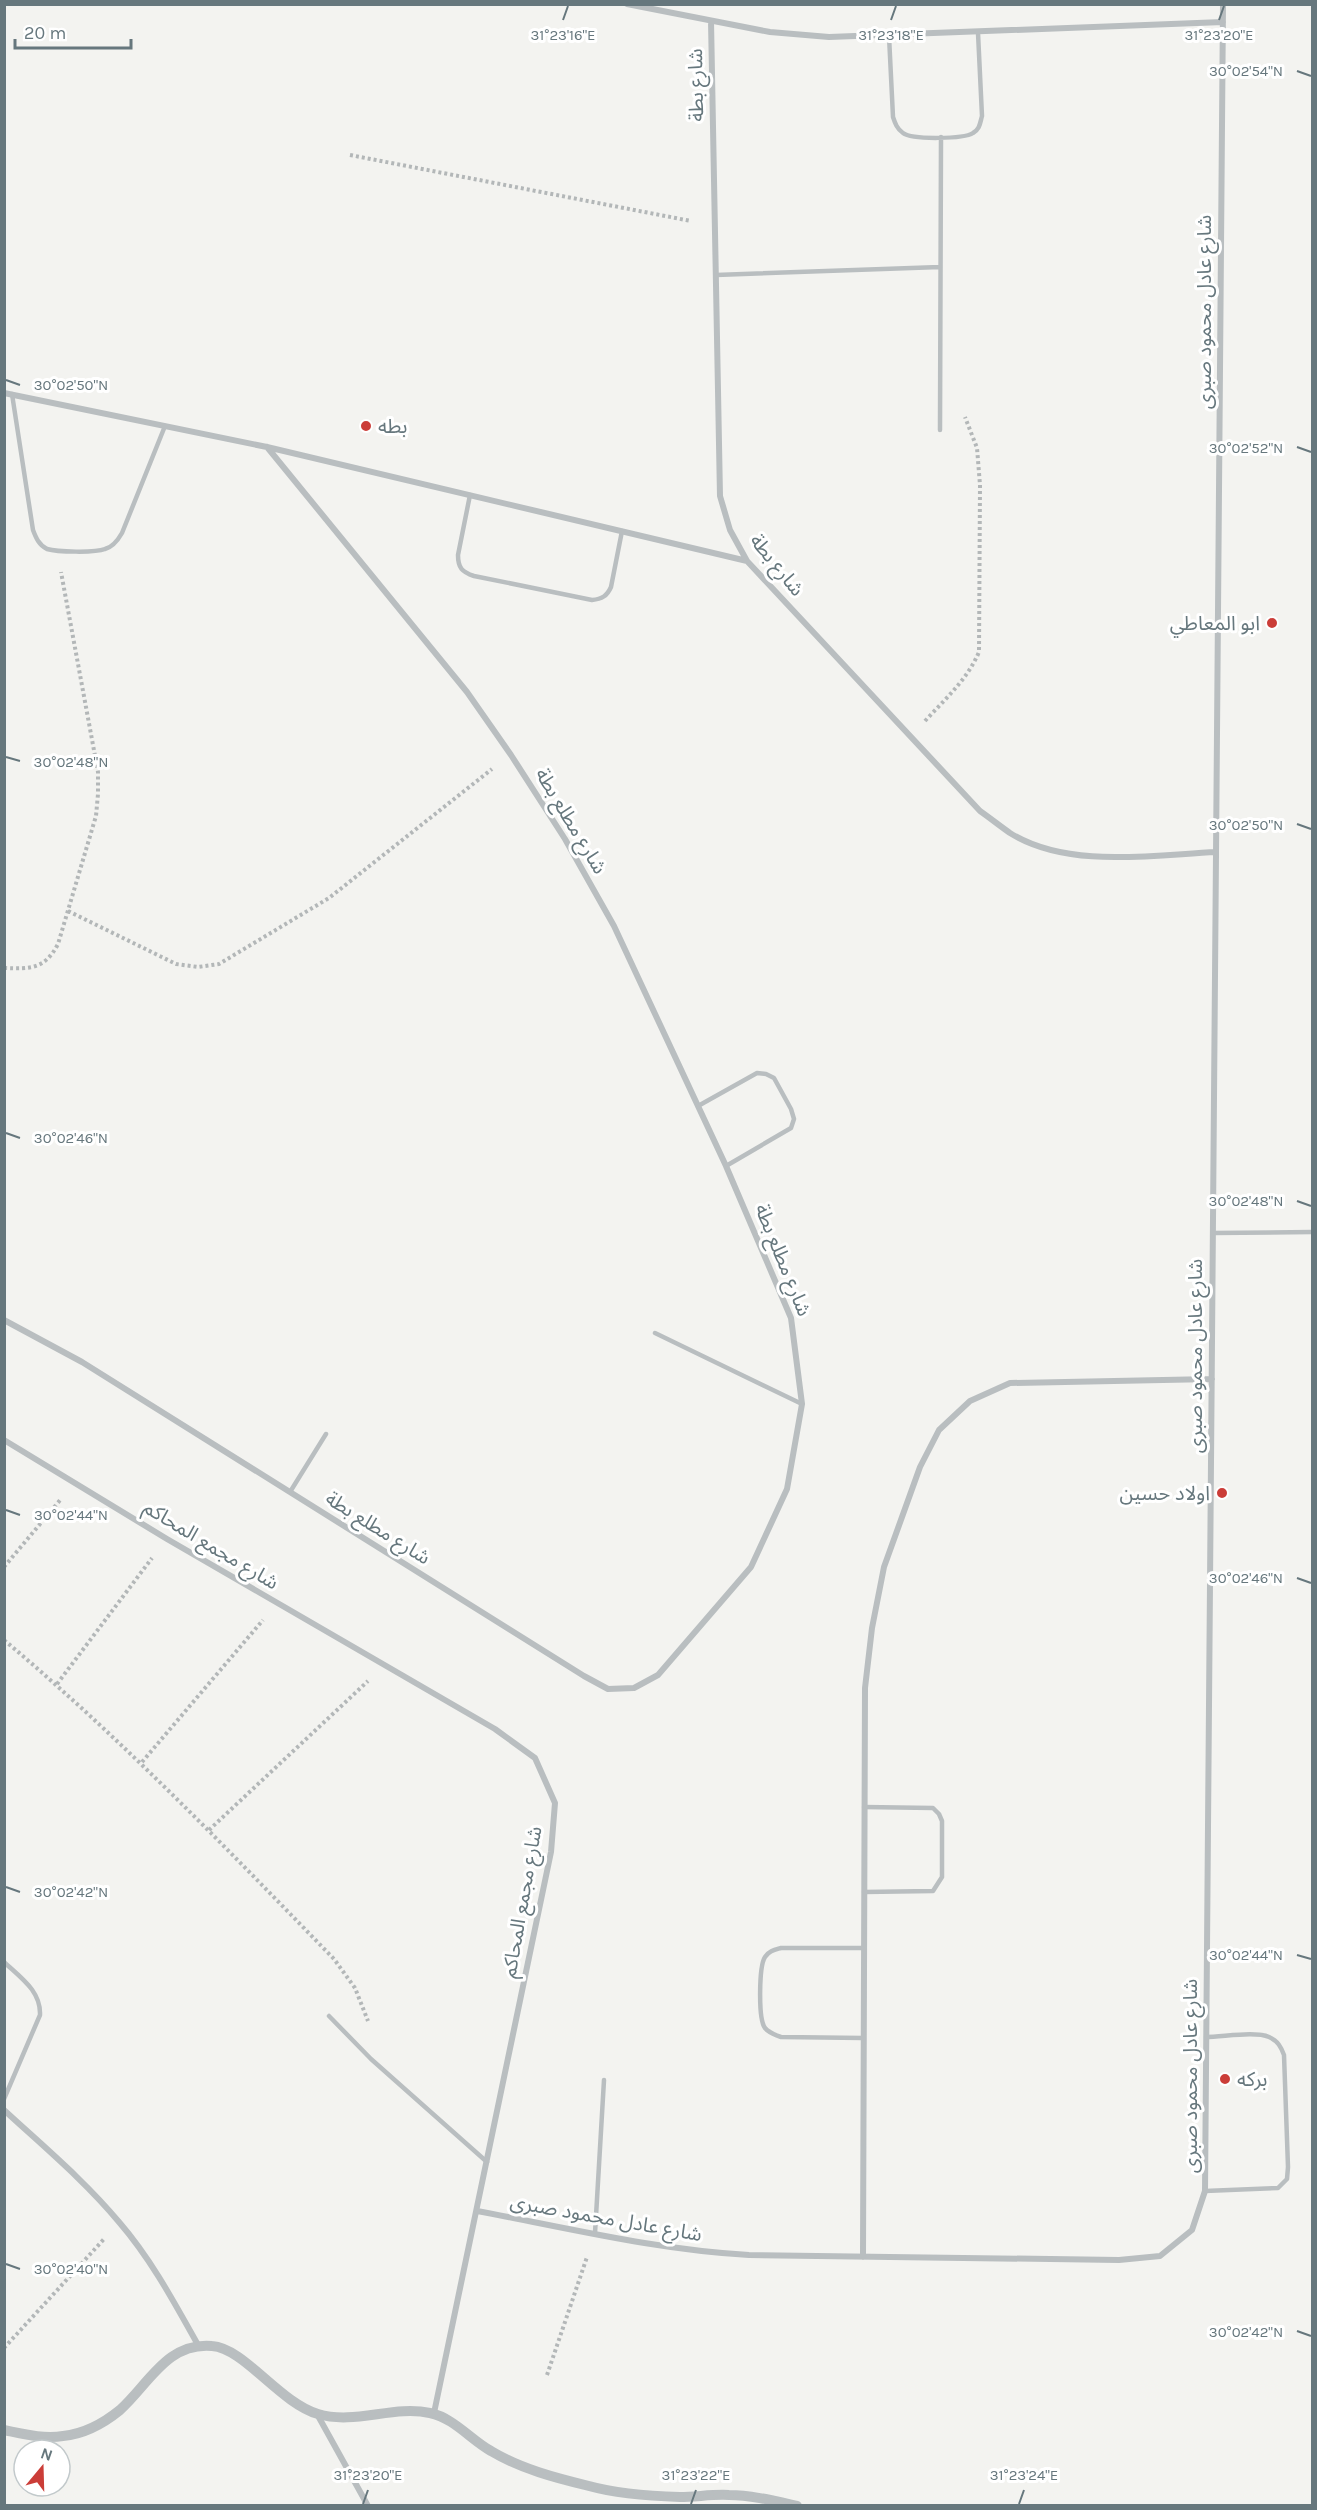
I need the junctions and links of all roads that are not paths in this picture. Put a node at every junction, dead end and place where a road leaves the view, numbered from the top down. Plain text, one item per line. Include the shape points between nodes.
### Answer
1 (627, 4) edge
2 (1223, 4) edge
3 (711, 21) junction
4 (1223, 22) junction
5 (978, 33) junction
6 (889, 36) junction
7 (941, 137) junction
8 (940, 267) junction
9 (716, 275) junction
10 (8, 393) edge
11 (165, 426) junction
12 (940, 430) dead end
13 (267, 447) junction
14 (471, 495) junction
15 (622, 531) junction
16 (747, 561) junction
17 (1216, 852) junction
18 (698, 1106) junction
19 (726, 1166) junction
20 (1312, 1232) edge
21 (1213, 1233) junction
22 (4, 1320) edge
23 (655, 1333) dead end
24 (1212, 1379) junction
25 (802, 1404) junction
26 (326, 1434) dead end
27 (4, 1440) edge
28 (290, 1492) junction
29 (864, 1807) junction
30 (864, 1892) junction
31 (863, 1948) junction
32 (4, 1962) edge
33 (329, 2016) dead end
34 (1206, 2037) junction
35 (863, 2038) junction
36 (604, 2080) dead end
37 (4, 2099) edge
38 (4, 2110) edge
39 (488, 2163) junction
40 (1205, 2191) junction
41 (477, 2211) junction
42 (595, 2233) junction
43 (863, 2257) junction
44 (198, 2345) junction
45 (434, 2413) junction
46 (317, 2414) junction
47 (4, 2430) edge
48 (631, 2494) junction
49 (368, 2505) edge
50 (631, 2505) edge
51 (797, 2505) edge

1 - 3 street
2 - 4 street, شارع عادل محمود صبرى
3 - 6 street via 770,32
3 - 9 street, شارع بطة
4 - 5 street
4 - 17 street, شارع عادل محمود صبرى
5 - 6 street
5 - 7 lane via 980,127 963,137
6 - 7 lane via 896,127 904,135
7 - 8 lane
8 - 9 lane
8 - 12 lane
9 - 16 street, شارع بطة via 720,496 730,530
10 - 11 street
10 - 11 lane via 33,530 37,541 46,548 105,549 116,542
11 - 13 street
13 - 14 street
13 - 18 street, شارع مطلع بطة via 420,632 511,754 614,926
14 - 15 street
14 - 15 lane via 458,565 464,573 474,576 600,600 611,587
15 - 16 street
16 - 17 street, شارع بطة via 980,811 1012,834 1048,849 1086,857
17 - 21 street, شارع عادل محمود صبرى
18 - 19 street, شارع مطلع بطة
18 - 19 lane via 757,1073 774,1078 791,1109 791,1128
19 - 25 street, شارع مطلع بطة via 791,1318
20 - 21 lane
21 - 24 street, شارع عادل محمود صبرى
22 - 28 street, شارع مطلع بطة via 82,1362
23 - 25 lane
24 - 29 street via 1010,1383 970,1401 939,1430 884,1567 865,1688
24 - 34 street, شارع عادل محمود صبرى
25 - 28 street, شارع مطلع بطة via 788,1489 750,1567 658,1675 634,1688 608,1689 584,1676
26 - 28 lane
27 - 39 street, شارع مجمع المحاكم via 495,1729 535,1758 555,1803 551,1852
29 - 30 street
29 - 30 lane via 933,1808 942,1821 942,1877 933,1891
30 - 31 street
31 - 35 street
31 - 35 lane via 781,1948 771,1951 761,1968 761,2018 772,2034
32 - 37 lane via 35,1992 40,2015
33 - 39 lane via 371,2059
34 - 40 street, شارع عادل محمود صبرى
34 - 40 lane via 1269,2037 1280,2044 1284,2055 1288,2167 1287,2179 1278,2188
35 - 43 street
36 - 42 lane
38 - 44 street via 119,2222 150,2264
39 - 41 street, شارع مجمع المحاكم
40 - 43 street, شارع عادل محمود صبرى via 1192,2230 1160,2256 1119,2260
41 - 42 street, شارع عادل محمود صبرى
41 - 45 street, شارع مجمع المحاكم
42 - 43 street, شارع عادل محمود صبرى via 697,2252
44 - 46 street via 216,2346 232,2353 291,2402
44 - 47 street via 180,2350 165,2361 120,2410 85,2431 44,2437
45 - 46 street via 349,2418
45 - 48 street via 490,2451 522,2466
46 - 49 street
48 - 50 street
48 - 51 street via 731,2495

